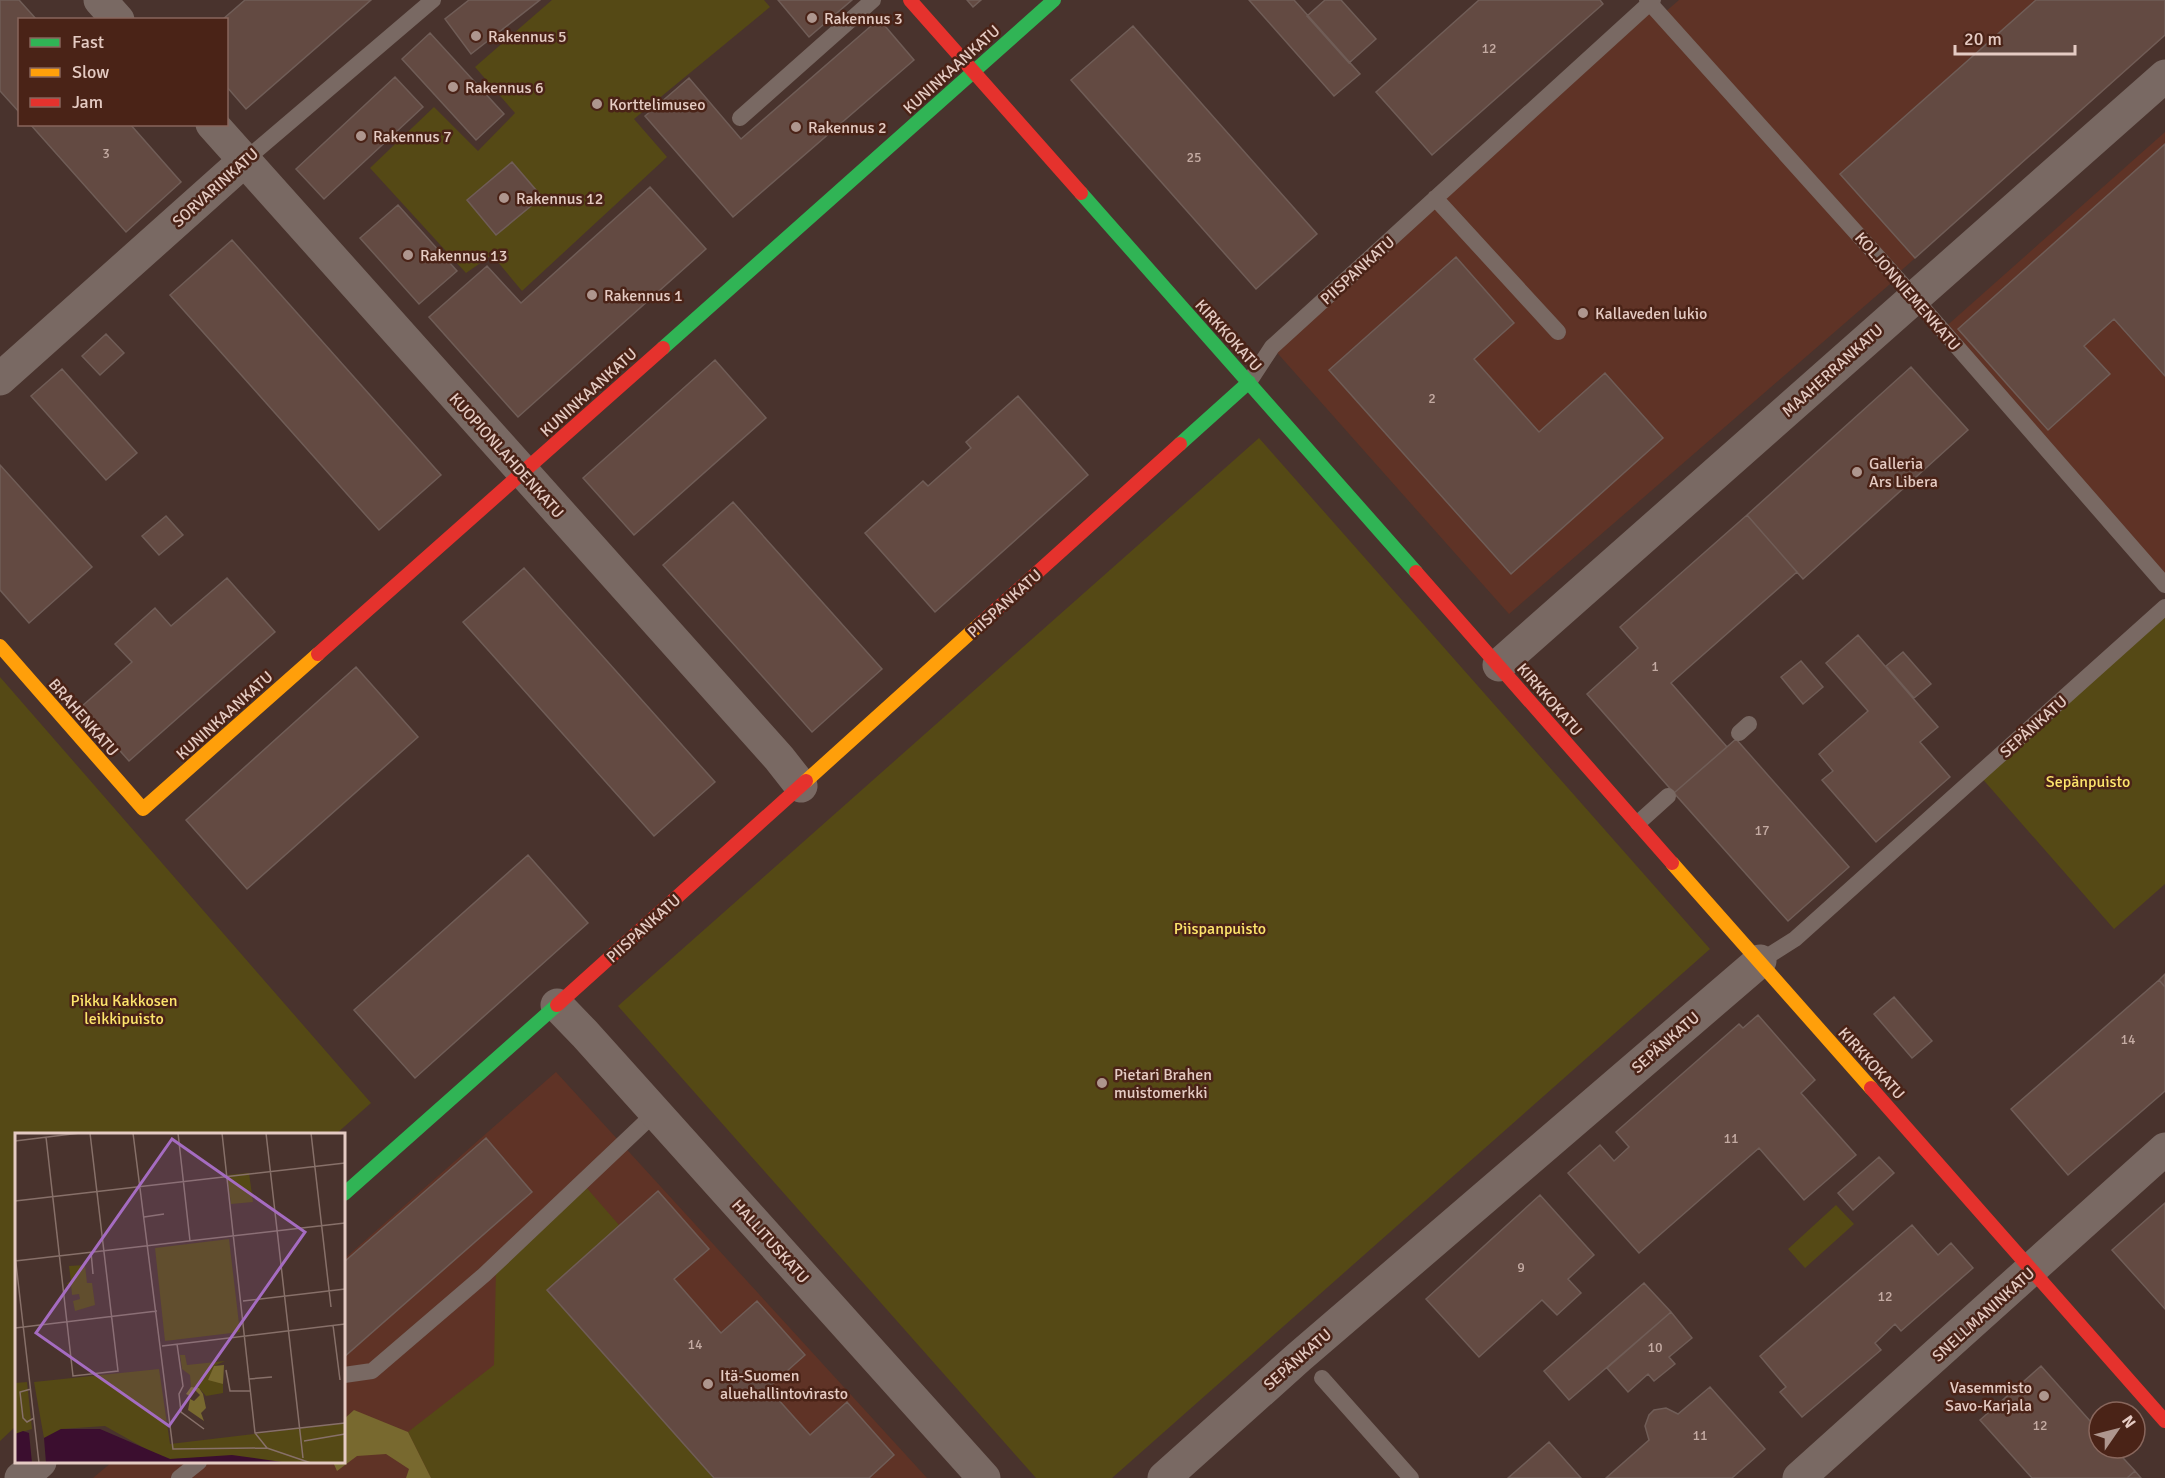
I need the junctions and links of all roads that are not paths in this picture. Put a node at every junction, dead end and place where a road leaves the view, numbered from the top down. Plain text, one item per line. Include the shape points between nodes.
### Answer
1 (100, 0) edge
2 (433, 0) edge
3 (873, 0) edge
4 (910, 0) edge
5 (1054, 0) edge
6 (1650, 1) edge
7 (116, 18) edge
8 (974, 71) junction
9 (2165, 76) edge
10 (740, 118) dead end
11 (214, 126) edge
12 (244, 161) junction
13 (1435, 198) junction
14 (1914, 298) junction
15 (1558, 332) dead end
16 (0, 379) edge
17 (1249, 382) junction
18 (523, 472) junction
19 (2165, 585) edge
20 (2165, 607) edge
21 (0, 646) edge
22 (1498, 665) junction
23 (801, 786) junction
24 (1668, 796) dead end
25 (143, 809) joint
26 (1638, 823) junction
27 (1760, 961) junction
28 (557, 1005) junction
29 (656, 1112) junction
30 (2165, 1149) edge
31 (345, 1193) edge
32 (2032, 1270) junction
33 (345, 1376) edge
34 (1322, 1378) dead end
35 (2165, 1421) edge
36 (38, 1463) edge
37 (197, 1463) edge
38 (21, 1478) edge
39 (179, 1478) edge
40 (984, 1478) edge
41 (1164, 1478) edge
42 (1411, 1478) edge
43 (1799, 1478) edge

1 - 7 street
2 - 12 lane, SORVARINKATU
3 - 10 lane
4 - 8 street, KIRKKOKATU
5 - 8 street, KUNINKAANKATU
6 - 13 lane, PIISPANKATU
6 - 14 lane, KOLJONNIEMENKATU
8 - 17 street, KIRKKOKATU
8 - 18 street, KUNINKAANKATU
9 - 14 street, MAAHERRANKATU
11 - 12 street, KUOPIONLAHDENKATU
12 - 16 street, SORVARINKATU
12 - 18 street, KUOPIONLAHDENKATU
13 - 15 lane
13 - 17 lane, PIISPANKATU via 1272,347
14 - 19 lane, KOLJONNIEMENKATU
14 - 22 street, MAAHERRANKATU
17 - 22 street, KIRKKOKATU
17 - 23 street, PIISPANKATU
18 - 23 street, KUOPIONLAHDENKATU
18 - 25 street, KUNINKAANKATU
20 - 27 lane, SEPÄNKATU via 1795,939
21 - 25 street, BRAHENKATU
22 - 26 street, KIRKKOKATU
23 - 28 street, PIISPANKATU
24 - 26 lane
26 - 27 street, KIRKKOKATU
27 - 32 street, KIRKKOKATU
27 - 41 street, SEPÄNKATU
28 - 29 street, HALLITUSKATU
28 - 31 street, PIISPANKATU
29 - 33 lane via 484,1275 372,1371
29 - 40 street, HALLITUSKATU
30 - 32 street, SNELLMANINKATU
32 - 35 street, KIRKKOKATU
32 - 43 street, SNELLMANINKATU
34 - 42 lane
36 - 38 street
37 - 39 lane

